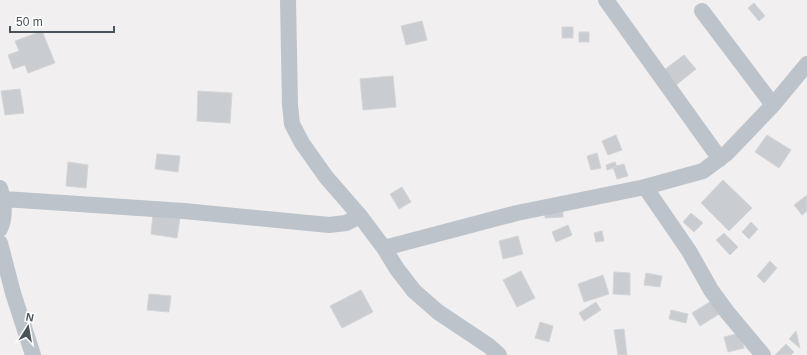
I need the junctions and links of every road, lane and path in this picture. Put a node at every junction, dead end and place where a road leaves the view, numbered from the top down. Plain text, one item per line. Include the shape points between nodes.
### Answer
1 (288, 0) edge
2 (606, 0) edge
3 (702, 11) dead end
4 (807, 64) edge
5 (773, 105) junction
6 (720, 159) junction
7 (645, 187) junction
8 (2, 193) edge
9 (360, 216) junction
10 (0, 230) edge
11 (0, 243) edge
12 (384, 248) junction
13 (33, 355) edge
14 (499, 355) edge
15 (763, 355) edge

1 - 9 street via 292,124 326,177
2 - 6 street
3 - 5 street
4 - 5 street
5 - 6 street
6 - 7 street via 703,171
7 - 12 street via 517,213
7 - 15 street via 689,251 723,307
8 - 9 street via 329,224 346,223
8 - 10 street via 4,216
9 - 12 street
11 - 13 street
12 - 14 street via 414,292

